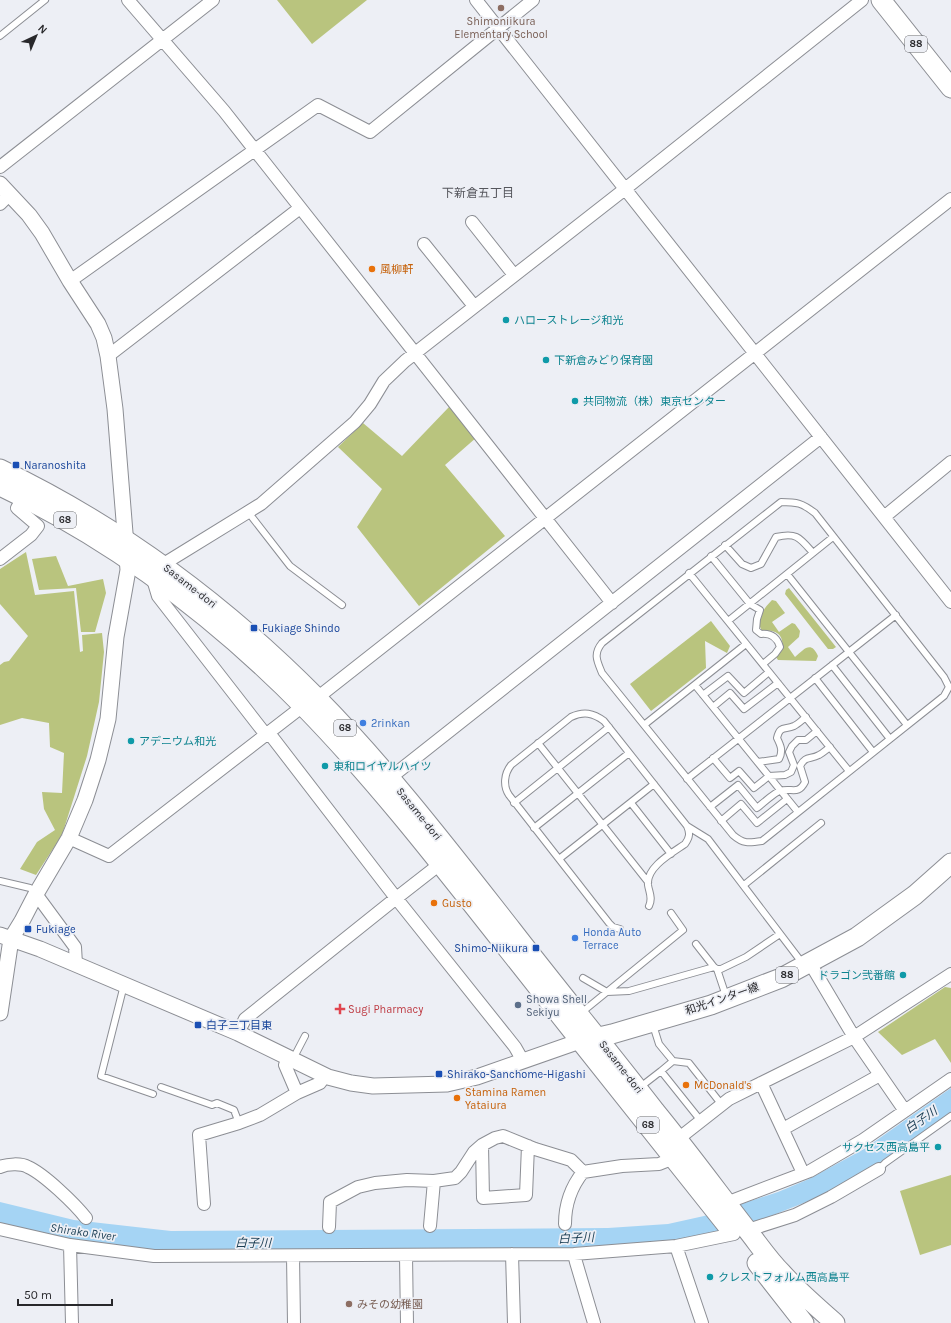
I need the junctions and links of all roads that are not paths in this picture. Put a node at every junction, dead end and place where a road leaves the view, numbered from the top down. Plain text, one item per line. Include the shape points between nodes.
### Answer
1 (45, 0) edge
2 (128, 0) edge
3 (213, 0) edge
4 (476, 0) edge
5 (533, 0) edge
6 (862, 0) edge
7 (881, 0) edge
8 (498, 28) junction
9 (0, 36) edge
10 (162, 40) junction
11 (951, 88) edge
12 (254, 151) junction
13 (0, 167) edge
14 (625, 189) junction
15 (3, 194) edge
16 (951, 199) edge
17 (300, 208) junction
18 (472, 222) dead end
19 (424, 244) dead end
20 (514, 275) junction
21 (70, 281) junction
22 (474, 306) junction
23 (415, 354) junction
24 (755, 354) junction
25 (108, 356) junction
26 (821, 437) junction
27 (951, 462) edge
28 (0, 469) edge
29 (0, 486) edge
30 (23, 498) junction
31 (248, 512) junction
32 (884, 517) junction
33 (545, 519) junction
34 (833, 537) junction
35 (125, 539) junction
36 (726, 545) junction
37 (813, 553) junction
38 (711, 556) junction
39 (127, 558) junction
40 (0, 559) edge
41 (157, 570) junction
42 (689, 573) junction
43 (787, 574) junction
44 (951, 602) edge
45 (612, 604) junction
46 (750, 604) junction
47 (342, 605) dead end
48 (896, 615) junction
49 (728, 621) junction
50 (746, 644) junction
51 (849, 651) junction
52 (763, 664) junction
53 (832, 665) junction
54 (769, 672) junction
55 (815, 678) junction
56 (778, 683) junction
57 (695, 685) junction
58 (950, 688) edge
59 (703, 695) junction
60 (790, 698) junction
61 (310, 702) junction
62 (713, 707) junction
63 (806, 717) junction
64 (644, 725) junction
65 (908, 725) junction
66 (609, 727) junction
67 (817, 732) junction
68 (268, 734) junction
69 (738, 738) junction
70 (890, 739) junction
71 (538, 743) junction
72 (830, 747) junction
73 (873, 752) junction
74 (629, 753) junction
75 (713, 758) junction
76 (758, 762) junction
77 (558, 768) junction
78 (849, 771) junction
79 (769, 776) junction
80 (390, 778) junction
81 (687, 779) junction
82 (654, 784) junction
83 (780, 790) junction
84 (578, 793) junction
85 (787, 799) junction
86 (514, 802) junction
87 (631, 803) junction
88 (710, 807) junction
89 (798, 812) junction
90 (721, 820) junction
91 (821, 823) dead end
92 (603, 825) junction
93 (687, 826) junction
94 (534, 828) junction
95 (69, 838) junction
96 (671, 854) junction
97 (559, 860) junction
98 (951, 863) edge
99 (440, 864) junction
100 (0, 881) edge
101 (648, 882) junction
102 (744, 885) junction
103 (36, 894) junction
104 (396, 898) junction
105 (649, 906) dead end
106 (671, 913) dead end
107 (620, 929) dead end
108 (780, 934) junction
109 (4, 935) edge
110 (696, 944) dead end
111 (76, 964) junction
112 (807, 964) junction
113 (716, 968) junction
114 (951, 976) edge
115 (583, 978) dead end
116 (124, 985) junction
117 (607, 992) junction
118 (727, 998) junction
119 (0, 1013) edge
120 (579, 1015) junction
121 (652, 1022) junction
122 (238, 1033) junction
123 (305, 1036) dead end
124 (854, 1037) junction
125 (589, 1039) junction
126 (290, 1059) junction
127 (523, 1061) junction
128 (673, 1061) junction
129 (661, 1071) junction
130 (880, 1075) junction
131 (325, 1076) junction
132 (951, 1079) edge
133 (761, 1083) junction
134 (161, 1087) dead end
135 (638, 1089) junction
136 (297, 1093) junction
137 (153, 1094) dead end
138 (722, 1104) junction
139 (905, 1111) junction
140 (951, 1116) edge
141 (701, 1121) junction
142 (239, 1123) junction
143 (783, 1129) junction
144 (678, 1140) junction
145 (482, 1145) junction
146 (528, 1146) junction
147 (674, 1158) junction
148 (0, 1167) edge
149 (880, 1169) joint
150 (583, 1172) junction
151 (803, 1173) junction
152 (434, 1181) junction
153 (204, 1204) dead end
154 (723, 1206) junction
155 (86, 1218) dead end
156 (565, 1224) dead end
157 (430, 1226) dead end
158 (328, 1227) dead end
159 (0, 1229) edge
160 (740, 1231) junction
161 (70, 1245) junction
162 (676, 1246) junction
163 (512, 1254) junction
164 (574, 1254) junction
165 (293, 1256) junction
166 (406, 1256) junction
167 (72, 1323) edge
168 (294, 1323) edge
169 (407, 1323) edge
170 (514, 1323) edge
171 (594, 1323) edge
172 (702, 1323) edge
173 (804, 1323) edge
174 (835, 1323) edge

1 - 9 lane
2 - 10 street
3 - 10 street
4 - 8 street
5 - 8 street
6 - 14 street
7 - 11 main road, 88
8 - 12 street via 370,132 318,105
8 - 14 street
10 - 12 street via 224,111
10 - 13 street
12 - 17 street
12 - 21 street
14 - 20 street
14 - 24 street
15 - 21 street via 29,215
16 - 24 street
17 - 23 street
17 - 25 street
18 - 20 street
19 - 22 street
20 - 22 street
21 - 25 street via 98,324
22 - 23 street
23 - 31 street via 384,381 355,422 261,504
23 - 33 street
24 - 26 street
24 - 33 street
25 - 35 street via 115,409
26 - 32 street
26 - 45 street
27 - 32 street
28 - 35 main road, Sasame-dori / 68 via 67,504
29 - 30 main road, Sasame-dori / 68
30 - 39 main road, Sasame-dori / 68 via 93,536
30 - 40 street via 17,508 38,526 31,535
31 - 41 street
31 - 47 lane via 290,566
32 - 44 street
33 - 45 street
33 - 61 street
34 - 36 lane via 815,513 804,505 781,502
34 - 37 lane
34 - 48 lane
35 - 39 street
35 - 41 main road, Sasame-dori / 68
36 - 37 lane via 742,564 752,568 761,564 776,538 787,534 800,538
36 - 38 lane
37 - 43 lane
38 - 42 lane
38 - 46 lane
39 - 41 main road, Sasame-dori / 68
39 - 95 street via 128,570 116,636 108,719 85,800
41 - 61 main road, Sasame-dori / 68 via 207,599 260,644
41 - 68 street via 158,596
42 - 49 lane
42 - 64 lane via 596,650 596,661 602,673
43 - 46 lane
43 - 51 lane
45 - 80 street
46 - 49 lane
46 - 52 lane via 760,610 756,630 761,634 773,636 780,647
48 - 51 lane
48 - 58 lane
49 - 50 lane
50 - 52 lane
50 - 57 lane
51 - 53 lane
51 - 65 lane
52 - 54 lane
53 - 55 lane
53 - 70 lane
54 - 56 lane
54 - 59 lane via 744,693 728,676
55 - 60 lane
55 - 73 lane
56 - 60 lane
56 - 62 lane via 744,709 730,693
57 - 59 lane
57 - 64 lane
58 - 65 lane via 944,696
59 - 62 lane
60 - 63 lane
60 - 69 lane
61 - 68 street
61 - 80 main road, Sasame-dori / 68
61 - 99 main road, Sasame-dori / 68
62 - 69 lane
63 - 67 lane
63 - 76 lane via 794,726 784,727 778,732 777,738 782,754 779,759
64 - 81 lane
65 - 70 lane
66 - 71 lane via 597,716 580,713 571,716
66 - 74 lane
66 - 77 lane
67 - 72 lane
67 - 79 lane via 806,740 798,740 792,746 789,752 794,765 792,772
68 - 95 street via 109,856
68 - 104 street
69 - 75 lane
69 - 76 lane
70 - 73 lane
71 - 77 lane
71 - 86 lane via 508,768 505,787
72 - 78 lane
72 - 83 lane via 818,756 808,757 803,761 800,766 805,782 802,787 795,791
73 - 78 lane
74 - 82 lane
74 - 84 lane
75 - 79 lane via 730,778 739,771 754,788
75 - 81 lane
76 - 79 lane
77 - 84 lane
77 - 86 lane
78 - 89 lane
79 - 83 lane
80 - 120 main road, Sasame-dori / 68
81 - 88 lane
82 - 87 lane
82 - 93 lane
83 - 85 lane
83 - 88 lane via 757,808 738,785
84 - 92 lane
84 - 94 lane
85 - 89 lane
85 - 90 lane via 757,823 741,804
86 - 94 lane
87 - 92 lane
87 - 96 lane
88 - 90 lane
89 - 90 lane via 762,841 750,843 740,841
91 - 102 lane
92 - 97 lane
92 - 101 lane
93 - 96 lane via 689,839
93 - 102 lane via 708,839
94 - 97 lane
95 - 103 street
96 - 101 lane via 651,871
97 - 107 lane via 609,923
98 - 112 main road, 和光インター線 / 88 via 915,895 857,937
99 - 104 street
99 - 125 main road, Sasame-dori / 68
100 - 103 lane via 30,888
101 - 105 lane via 652,898
102 - 108 lane
103 - 109 street via 22,921
103 - 111 street via 75,947
104 - 122 street via 245,1019
104 - 127 street via 515,1047
106 - 117 lane via 683,930
108 - 112 lane
108 - 113 lane via 726,968
109 - 111 street
109 - 119 street
110 - 113 lane
111 - 116 street
112 - 118 main road, 和光インター線 / 88 via 781,978
112 - 124 street
113 - 117 lane via 629,991
113 - 118 lane
114 - 124 street
115 - 117 lane
116 - 122 street
116 - 137 lane via 101,1076
117 - 120 lane
118 - 121 main road, 和光インター線 / 88
120 - 125 main road, Sasame-dori / 68
121 - 125 main road, 和光インター線 / 88
121 - 128 lane via 659,1044
122 - 126 street
123 - 126 lane
124 - 130 street
124 - 133 street
125 - 127 street
125 - 135 main road, Sasame-dori / 68
125 - 147 main road, Sasame-dori / 68
126 - 131 street
126 - 136 street via 285,1065
127 - 131 street via 447,1084 373,1086
128 - 129 lane
128 - 138 lane via 689,1063
129 - 135 lane
129 - 141 lane
130 - 139 street
130 - 143 street
131 - 136 street via 320,1083
132 - 139 street
133 - 138 street
133 - 143 street
134 - 142 lane via 234,1110
135 - 144 main road, Sasame-dori / 68
136 - 142 street
138 - 141 street
139 - 151 street via 863,1140
140 - 149 lane
141 - 144 street
142 - 153 street via 199,1135
143 - 151 street
144 - 154 main road, Sasame-dori / 68
145 - 146 street via 503,1136
145 - 146 street via 483,1198 526,1195
145 - 152 street via 454,1178
146 - 150 street via 571,1160
147 - 150 street via 659,1164
147 - 154 main road, Sasame-dori / 68
148 - 155 street via 27,1166 51,1183
149 - 160 street via 795,1215
150 - 156 street via 568,1199
151 - 154 street
152 - 157 street
152 - 158 street via 407,1180 358,1187 330,1202
154 - 160 main road, 68
159 - 161 street
160 - 162 street
160 - 173 main road, 68
160 - 174 main road, 68
161 - 165 street via 154,1256
161 - 167 street
162 - 164 street
162 - 172 street
163 - 164 street
163 - 166 street
163 - 170 street
164 - 171 street
165 - 166 street
165 - 168 street
166 - 169 street

